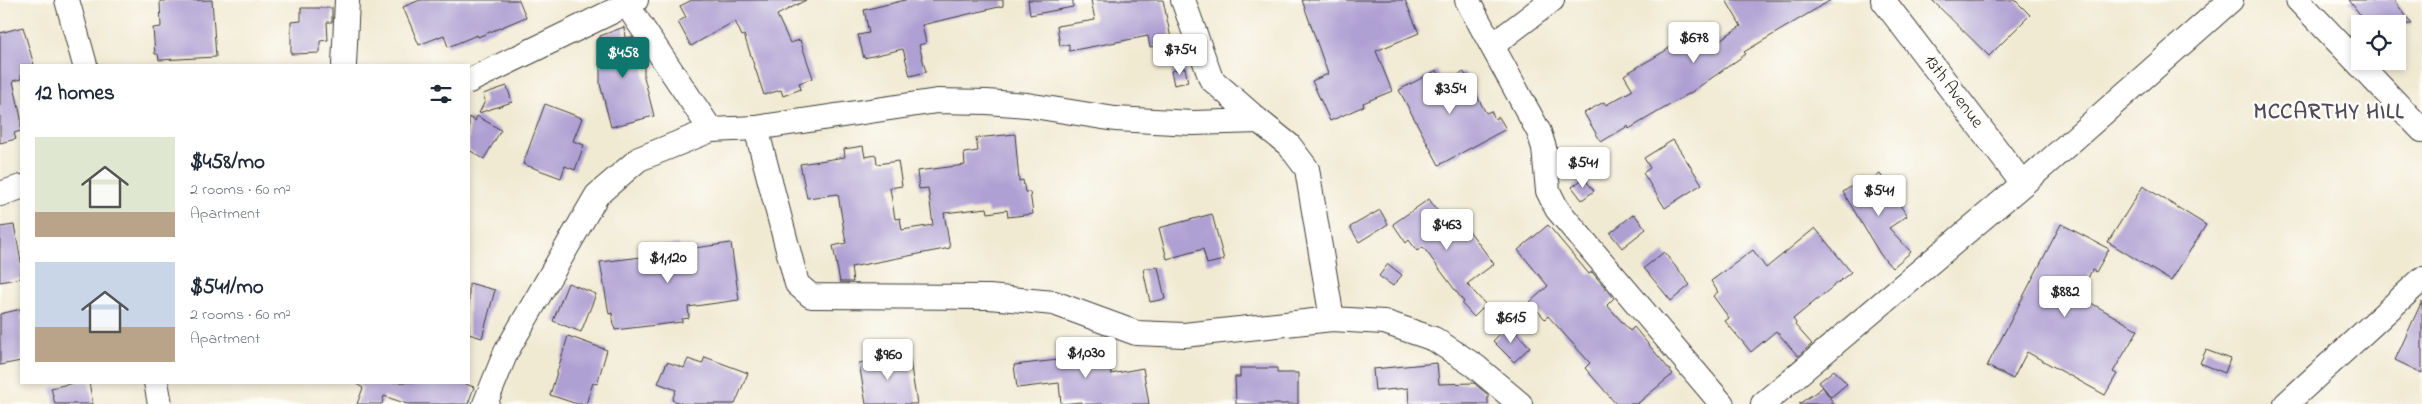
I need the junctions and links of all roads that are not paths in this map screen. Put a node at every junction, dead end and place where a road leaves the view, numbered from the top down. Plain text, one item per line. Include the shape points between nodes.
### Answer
1 (67, 0) edge
2 (347, 0) edge
3 (1183, 0) edge
4 (1467, 0) edge
5 (1552, 0) edge
6 (1883, 0) edge
7 (2231, 0) edge
8 (2298, 0) edge
9 (632, 2) edge
10 (1492, 45) junction
11 (84, 64) edge
12 (344, 64) edge
13 (470, 81) edge
14 (1259, 121) junction
15 (756, 128) junction
16 (710, 130) junction
17 (2422, 130) edge
18 (2023, 184) junction
19 (20, 187) edge
20 (0, 194) edge
21 (2422, 279) edge
22 (1332, 319) junction
23 (156, 384) edge
24 (160, 404) edge
25 (166, 404) edge
26 (485, 404) edge
27 (1520, 404) edge
28 (1722, 404) edge
29 (1763, 404) edge
30 (2286, 404) edge

1 - 11 street
2 - 12 street
3 - 14 street via 1211,79
4 - 10 street
5 - 10 street
6 - 18 street, 13th Avenue
7 - 18 street
8 - 17 street
9 - 13 street
9 - 16 street
10 - 28 street via 1539,132 1544,148 1548,191 1558,209
14 - 15 street via 1193,123 1115,119 1027,105 937,101
14 - 22 street via 1289,145 1307,169
15 - 16 street
15 - 22 street via 797,284 811,296 989,297 1054,303 1136,332 1184,335
16 - 26 street via 639,159 597,195 506,352
18 - 29 street
19 - 20 street
21 - 30 street
22 - 27 street via 1384,322 1434,339 1475,366
23 - 24 street
24 - 25 street

